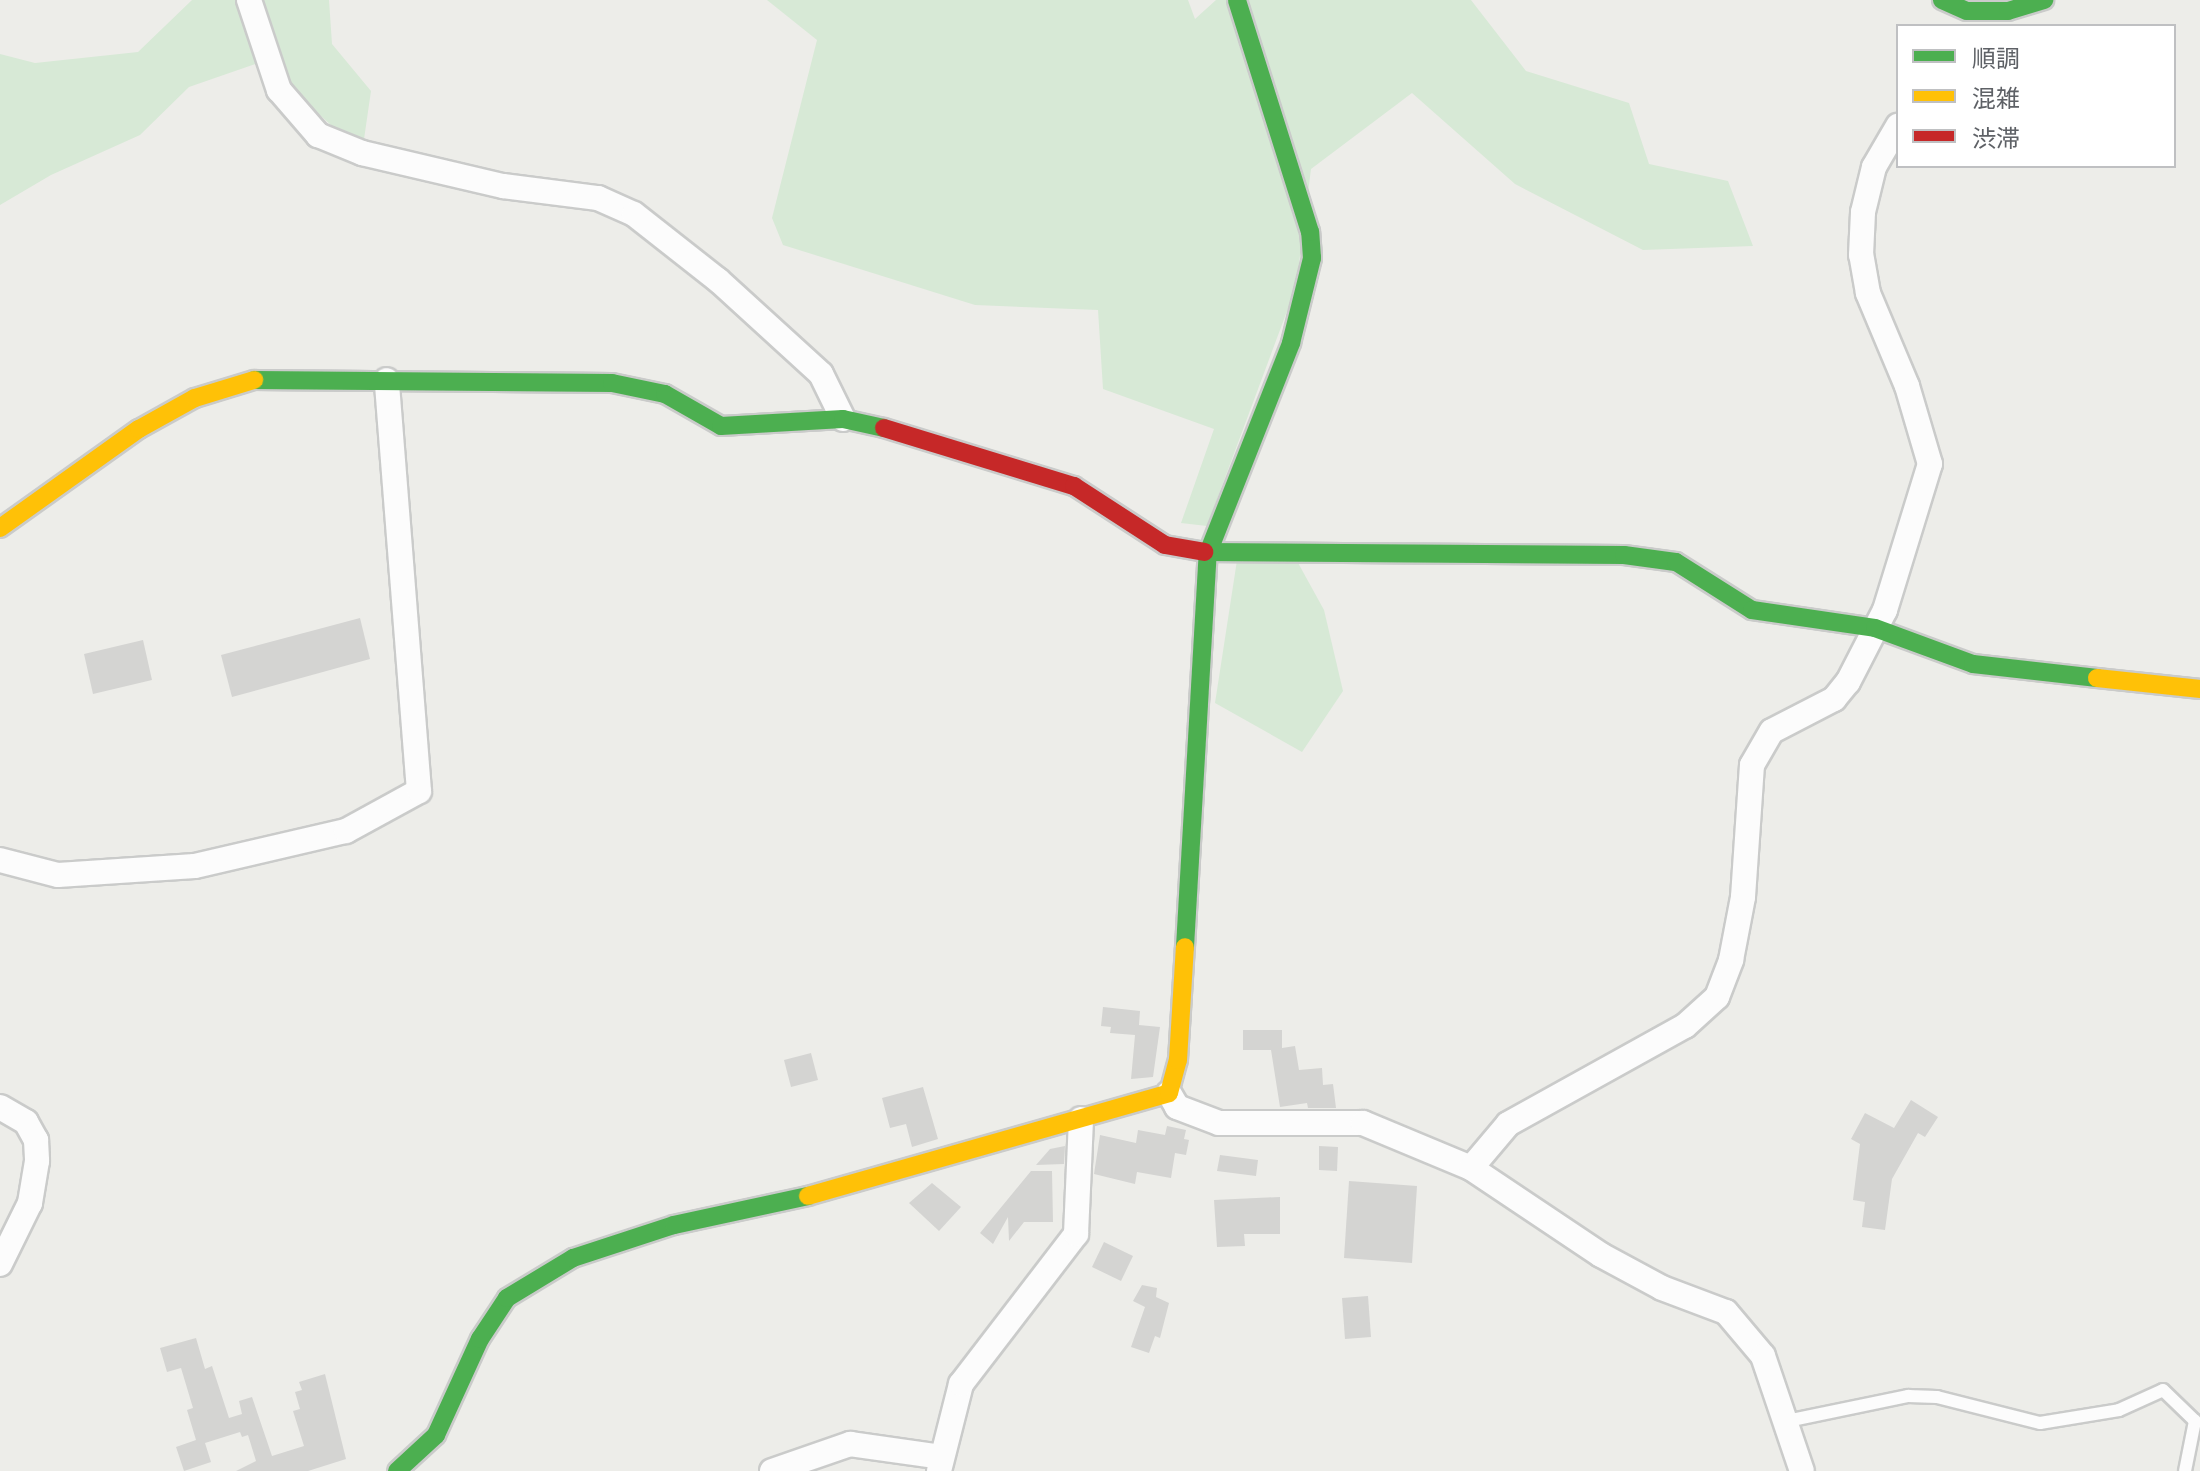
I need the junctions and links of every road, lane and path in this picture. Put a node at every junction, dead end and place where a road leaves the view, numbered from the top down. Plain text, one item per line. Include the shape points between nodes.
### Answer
1 (249, 0) edge
2 (1237, 0) edge
3 (1942, 0) edge
4 (2044, 0) edge
5 (1962, 18) edge
6 (1896, 129) edge
7 (387, 380) junction
8 (843, 419) junction
9 (0, 528) edge
10 (1208, 553) junction
11 (1875, 628) junction
12 (2200, 689) edge
13 (0, 860) edge
14 (1169, 1093) junction
15 (0, 1107) edge
16 (1081, 1119) junction
17 (1471, 1168) junction
18 (0, 1264) edge
19 (1787, 1421) junction
20 (940, 1464) edge
21 (397, 1471) edge
22 (772, 1471) edge
23 (1802, 1471) edge
24 (2185, 1471) edge

1 - 8 street via 279,90 318,135 362,153 503,186 598,198 634,214 700,265 821,374
2 - 10 street via 1310,232 1312,258 1291,343
3 - 5 street
4 - 5 street
6 - 11 street via 1874,167 1863,212 1861,255 1868,293 1907,386 1930,464
7 - 8 street via 612,383 665,394 721,426
7 - 9 street via 245,380 195,398 139,429
7 - 13 street via 419,791 346,831 195,866 58,875
8 - 10 street via 921,436 1042,473 1074,486 1165,545
10 - 11 street via 1624,555 1676,562 1752,610
10 - 14 street via 1178,1060
11 - 12 street via 1973,664
11 - 17 street via 1834,699 1772,731 1752,765 1743,897 1731,960 1717,997 1685,1026 1508,1124
14 - 16 street
14 - 17 street via 1177,1107 1219,1123 1363,1123
15 - 18 street via 26,1122 36,1140 37,1161 30,1203
16 - 20 street via 1076,1234 961,1384
16 - 21 street via 832,1191 674,1225 573,1258 507,1298 480,1339 436,1435
17 - 19 street via 1601,1255 1662,1288 1726,1312 1763,1356
19 - 23 street
19 - 24 lane via 1908,1396 1937,1397 2040,1423 2119,1410 2163,1390 2195,1421
20 - 22 street via 850,1444

